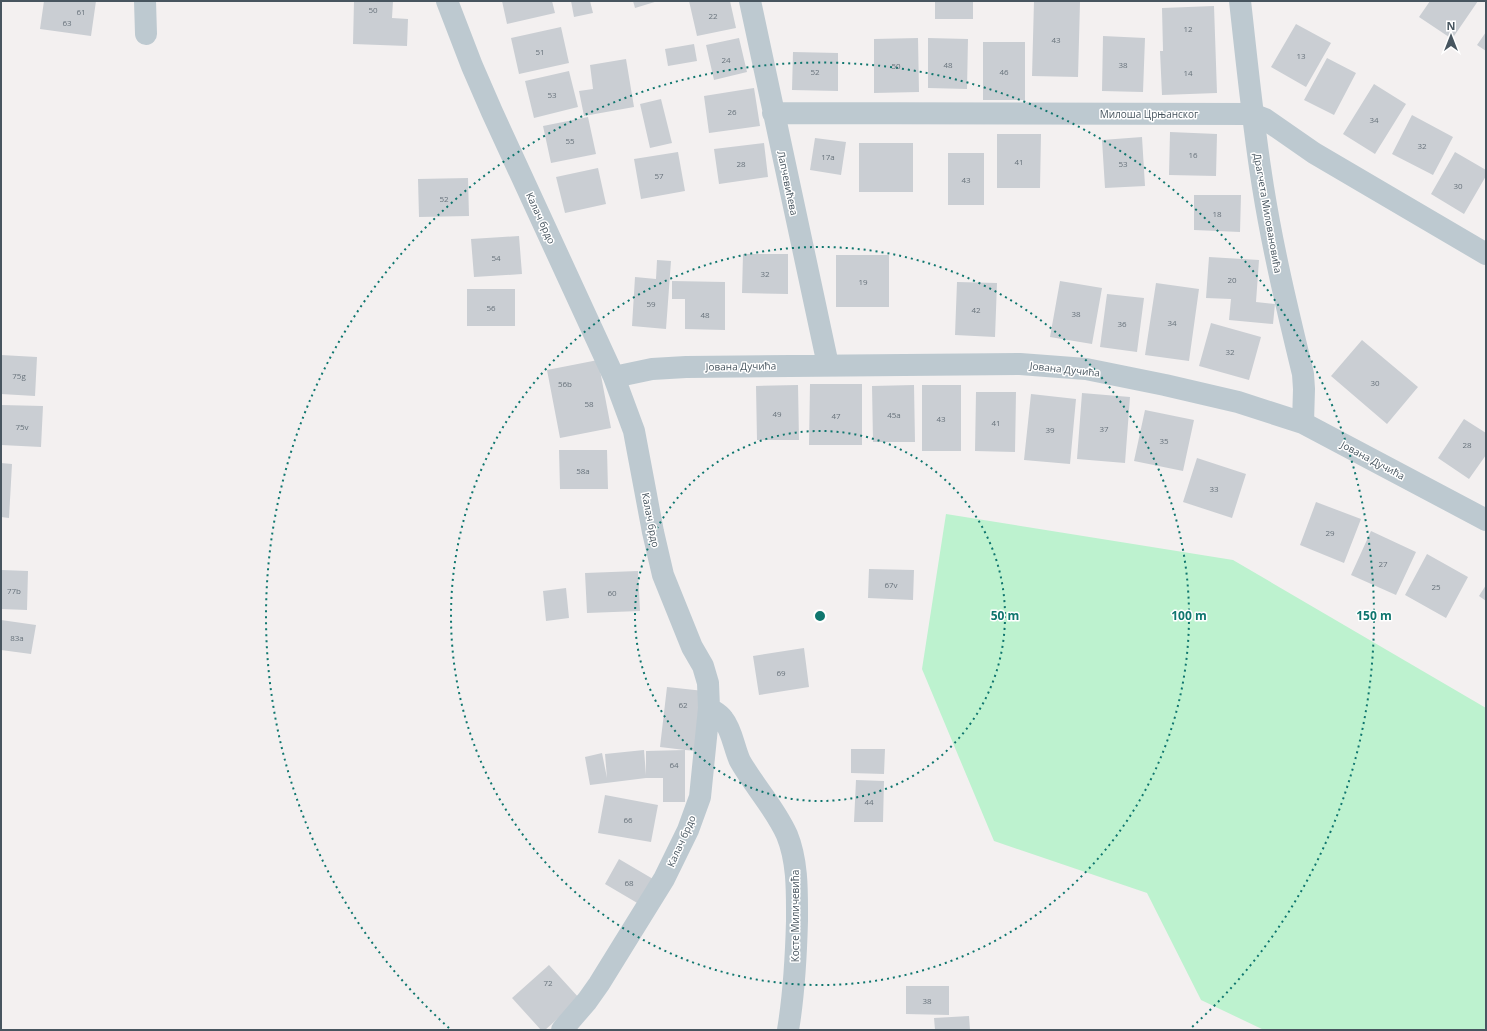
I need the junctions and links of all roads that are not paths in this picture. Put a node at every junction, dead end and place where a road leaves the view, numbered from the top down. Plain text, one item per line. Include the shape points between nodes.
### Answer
1 (145, 1) edge
2 (447, 1) edge
3 (750, 1) edge
4 (1240, 1) edge
5 (146, 34) dead end
6 (773, 113) junction
7 (1252, 114) junction
8 (1486, 254) edge
9 (828, 365) junction
10 (614, 377) junction
11 (1303, 423) junction
12 (1486, 520) edge
13 (708, 708) junction
14 (562, 1030) edge
15 (788, 1030) edge

1 - 5 street
2 - 10 street, Калач брдо via 492,112
3 - 6 street, Лапчевићева
4 - 7 street, Драгчета Миловановића
6 - 7 street, Милоша Црњанског
6 - 9 street, Лапчевићева
7 - 8 street, Милоша Црњанског via 1265,119 1314,153
7 - 11 street, Драгчета Миловановића via 1279,275 1303,374
9 - 10 street, Јована Дучића via 686,367 652,369
9 - 11 street, Јована Дучића via 1020,364 1086,369 1238,402
10 - 13 street, Калач брдо via 634,431 663,575 692,647 703,666 708,683
11 - 12 street, Јована Дучића
13 - 14 street, Калач брдо via 700,797 688,830 664,879 599,984 588,1001
13 - 15 street, Косте Миличевића via 723,718 740,760 773,811 792,852 797,876 796,948 793,1000

